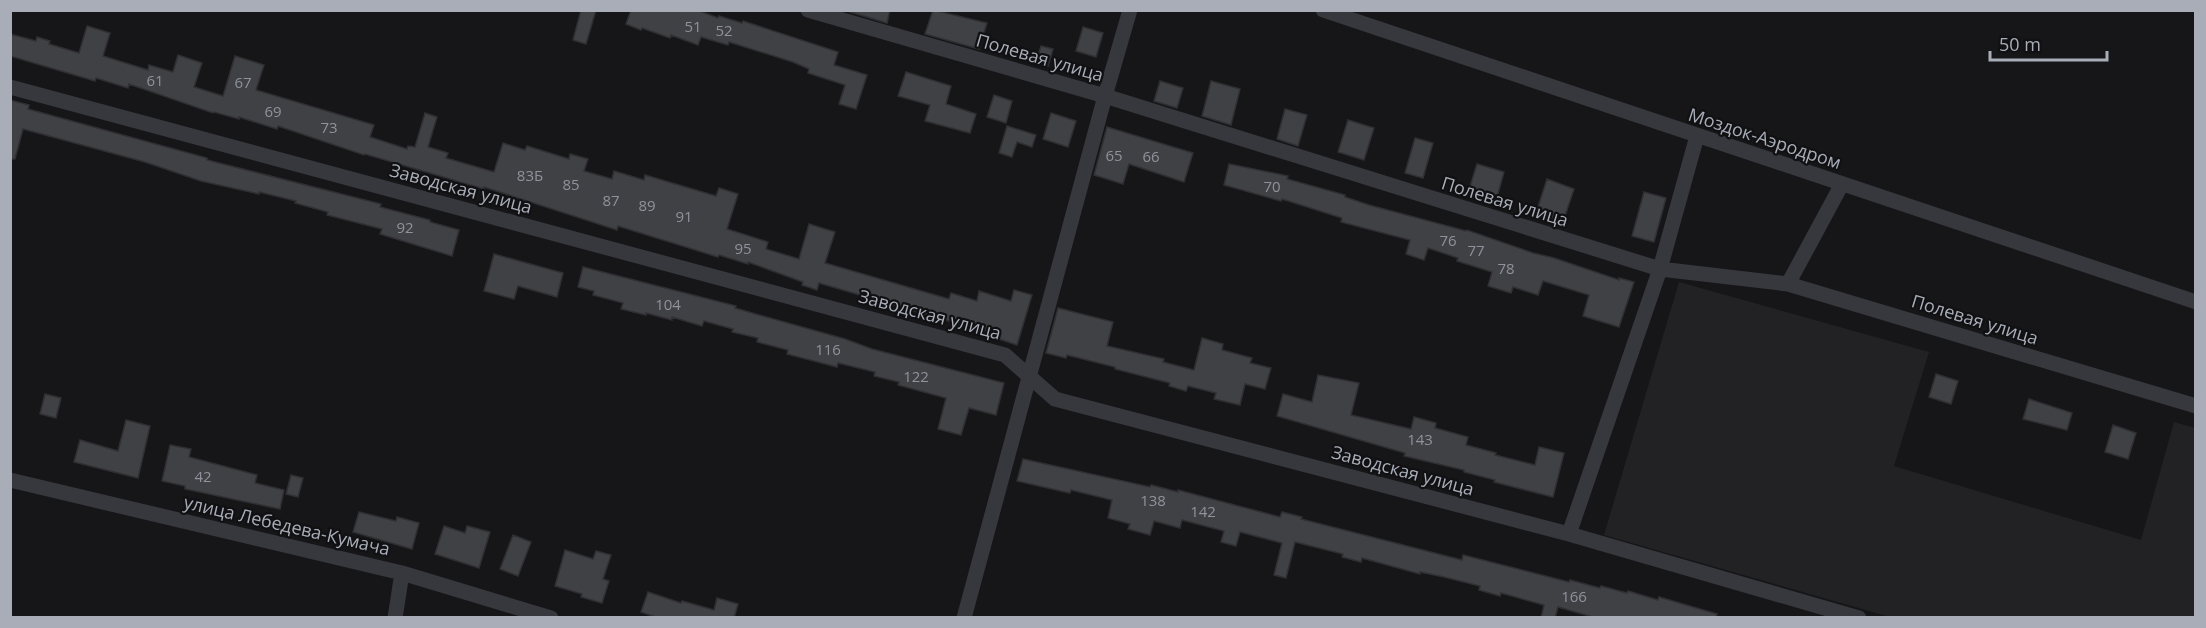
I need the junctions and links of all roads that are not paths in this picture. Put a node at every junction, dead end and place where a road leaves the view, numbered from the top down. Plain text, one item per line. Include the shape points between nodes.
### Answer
1 (808, 10) edge
2 (1130, 10) edge
3 (1323, 10) edge
4 (10, 87) edge
5 (1105, 96) junction
6 (1697, 136) junction
7 (1842, 184) junction
8 (1660, 269) junction
9 (1788, 284) junction
10 (2196, 302) edge
11 (1029, 376) junction
12 (2196, 406) edge
13 (10, 480) edge
14 (1569, 534) junction
15 (402, 573) junction
16 (395, 618) edge
17 (551, 618) edge
18 (964, 618) edge
19 (1859, 618) edge

1 - 5 street, Полевая улица
2 - 5 street
3 - 6 street, Моздок-Аэродром
4 - 11 street, Заводская улица via 1005,354
5 - 8 street, Полевая улица
5 - 11 street
6 - 7 street, Моздок-Аэродром
6 - 8 street
7 - 9 street
7 - 10 street, Моздок-Аэродром
8 - 9 street, Полевая улица
8 - 14 street
9 - 12 street, Полевая улица
11 - 14 street, Заводская улица via 1055,399
11 - 18 street
13 - 15 street, улица Лебедева-Кумача
14 - 19 street, Заводская улица
15 - 16 street
15 - 17 street, улица Лебедева-Кумача

